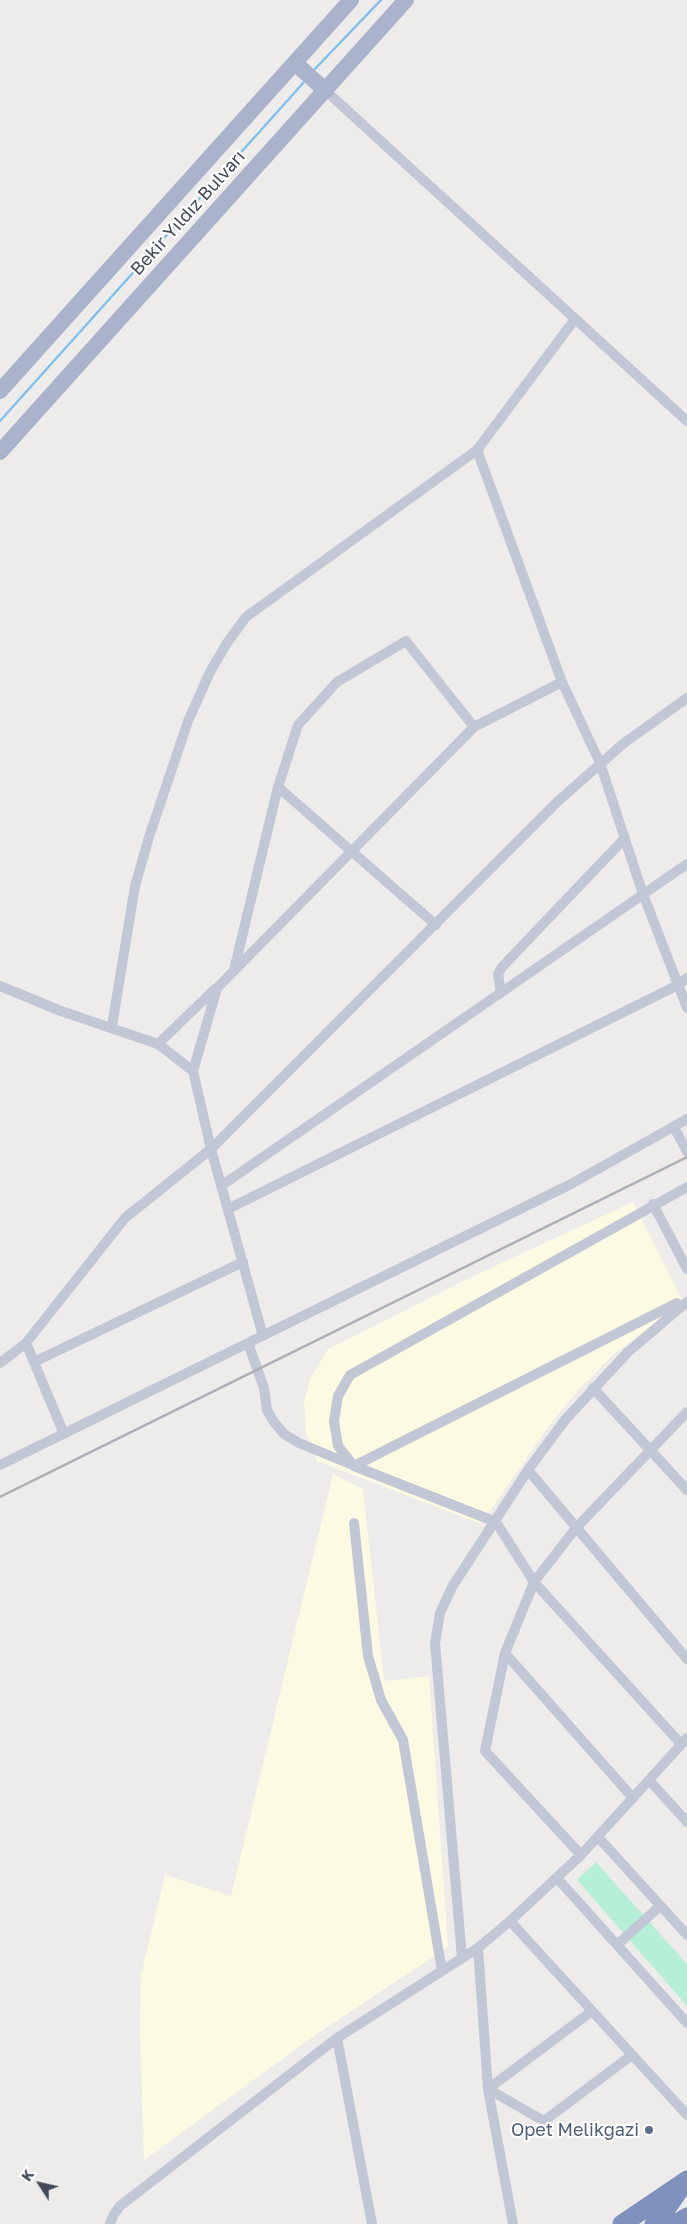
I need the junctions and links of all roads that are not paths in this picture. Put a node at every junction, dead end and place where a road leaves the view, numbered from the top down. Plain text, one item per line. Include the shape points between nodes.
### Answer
1 (351, 0) edge
2 (406, 0) edge
3 (310, 76) junction
4 (575, 319) junction
5 (0, 391) edge
6 (687, 421) edge
7 (478, 450) junction
8 (0, 452) edge
9 (562, 682) junction
10 (687, 698) edge
11 (474, 727) junction
12 (600, 764) junction
13 (278, 787) junction
14 (625, 838) junction
15 (353, 850) junction
16 (687, 864) edge
17 (643, 894) junction
18 (436, 925) junction
19 (233, 971) junction
20 (687, 978) edge
21 (678, 985) junction
22 (0, 986) edge
23 (216, 988) junction
24 (501, 992) junction
25 (687, 1008) edge
26 (112, 1026) junction
27 (158, 1044) junction
28 (193, 1071) junction
29 (687, 1119) edge
30 (674, 1127) junction
31 (211, 1149) junction
32 (687, 1152) edge
33 (221, 1186) junction
34 (687, 1187) edge
35 (653, 1204) junction
36 (228, 1209) junction
37 (242, 1262) junction
38 (687, 1269) edge
39 (687, 1300) edge
40 (263, 1336) junction
41 (26, 1343) junction
42 (248, 1343) junction
43 (34, 1362) junction
44 (0, 1363) edge
45 (593, 1388) junction
46 (687, 1412) edge
47 (64, 1434) junction
48 (651, 1451) junction
49 (0, 1465) edge
50 (354, 1466) junction
51 (528, 1470) junction
52 (687, 1490) edge
53 (496, 1522) junction
54 (354, 1523) dead end
55 (576, 1528) junction
56 (534, 1582) junction
57 (505, 1653) junction
58 (687, 1659) edge
59 (684, 1741) edge
60 (649, 1780) junction
61 (633, 1798) junction
62 (687, 1822) edge
63 (598, 1837) junction
64 (582, 1855) junction
65 (557, 1878) junction
66 (660, 1906) junction
67 (510, 1921) junction
68 (687, 1936) edge
69 (617, 1945) junction
70 (478, 1948) junction
71 (462, 1958) junction
72 (442, 1971) junction
73 (592, 2011) junction
74 (687, 2023) edge
75 (338, 2038) junction
76 (632, 2055) junction
77 (488, 2089) junction
78 (687, 2115) edge
79 (687, 2180) edge
80 (687, 2216) edge
81 (110, 2224) edge
82 (372, 2224) edge
83 (513, 2224) edge
84 (622, 2224) edge
85 (654, 2224) edge
86 (676, 2224) edge

1 - 3 main road, Bekir Yıldız Bulvarı
2 - 3 main road, Bekir Yıldız Bulvarı
3 - 4 street
3 - 5 main road, Bekir Yıldız Bulvarı
3 - 8 main road, Bekir Yıldız Bulvarı
4 - 6 street
4 - 7 street
7 - 9 street
7 - 26 street via 246,617 227,643 188,721 149,837 135,886
9 - 11 street
9 - 12 street
10 - 12 street
11 - 13 street via 406,641 336,682 298,725
11 - 15 street
12 - 14 street
12 - 18 street via 557,802
13 - 15 street
13 - 19 street
14 - 17 street
14 - 24 street via 502,966 498,974
15 - 18 street
15 - 19 street
16 - 17 street
17 - 21 street
17 - 24 street
18 - 31 street
19 - 23 street
20 - 21 street
21 - 25 street
21 - 36 street
22 - 26 street
23 - 27 street
23 - 28 street
24 - 33 street
26 - 27 street
27 - 28 street
28 - 31 street
29 - 30 street
30 - 32 street
30 - 40 street via 571,1184
31 - 33 street
31 - 41 street via 125,1218
33 - 36 street
34 - 35 street
35 - 38 street
35 - 50 street via 350,1375 338,1396 334,1421 338,1446
36 - 37 street
37 - 40 street
37 - 43 street
39 - 45 street via 639,1341
39 - 50 street
40 - 42 street
41 - 43 street
41 - 44 street
42 - 47 street
42 - 50 street via 264,1388 267,1410 278,1427 299,1443
43 - 47 street
45 - 48 street
45 - 51 street
46 - 48 street
47 - 49 street
48 - 52 street
48 - 55 street
50 - 53 street
51 - 53 street
51 - 55 street
53 - 56 street
53 - 71 street via 448,1595 436,1633
54 - 72 street via 368,1656 381,1700 402,1740
55 - 56 street
55 - 58 street
56 - 57 street
56 - 59 street
57 - 61 street
57 - 64 street via 485,1751
59 - 60 street
60 - 61 street
60 - 62 street
61 - 63 street
63 - 64 street
63 - 66 street
64 - 65 street
65 - 67 street
65 - 69 street
66 - 68 street
66 - 69 street
67 - 70 street
67 - 73 street
69 - 74 street
70 - 71 street
70 - 77 street
71 - 72 street
72 - 75 street
73 - 76 street
73 - 77 street
75 - 81 street via 120,2206
75 - 82 street
76 - 77 street via 544,2121
76 - 78 street
77 - 83 street
79 - 84 highway
79 - 85 highway
80 - 86 highway

